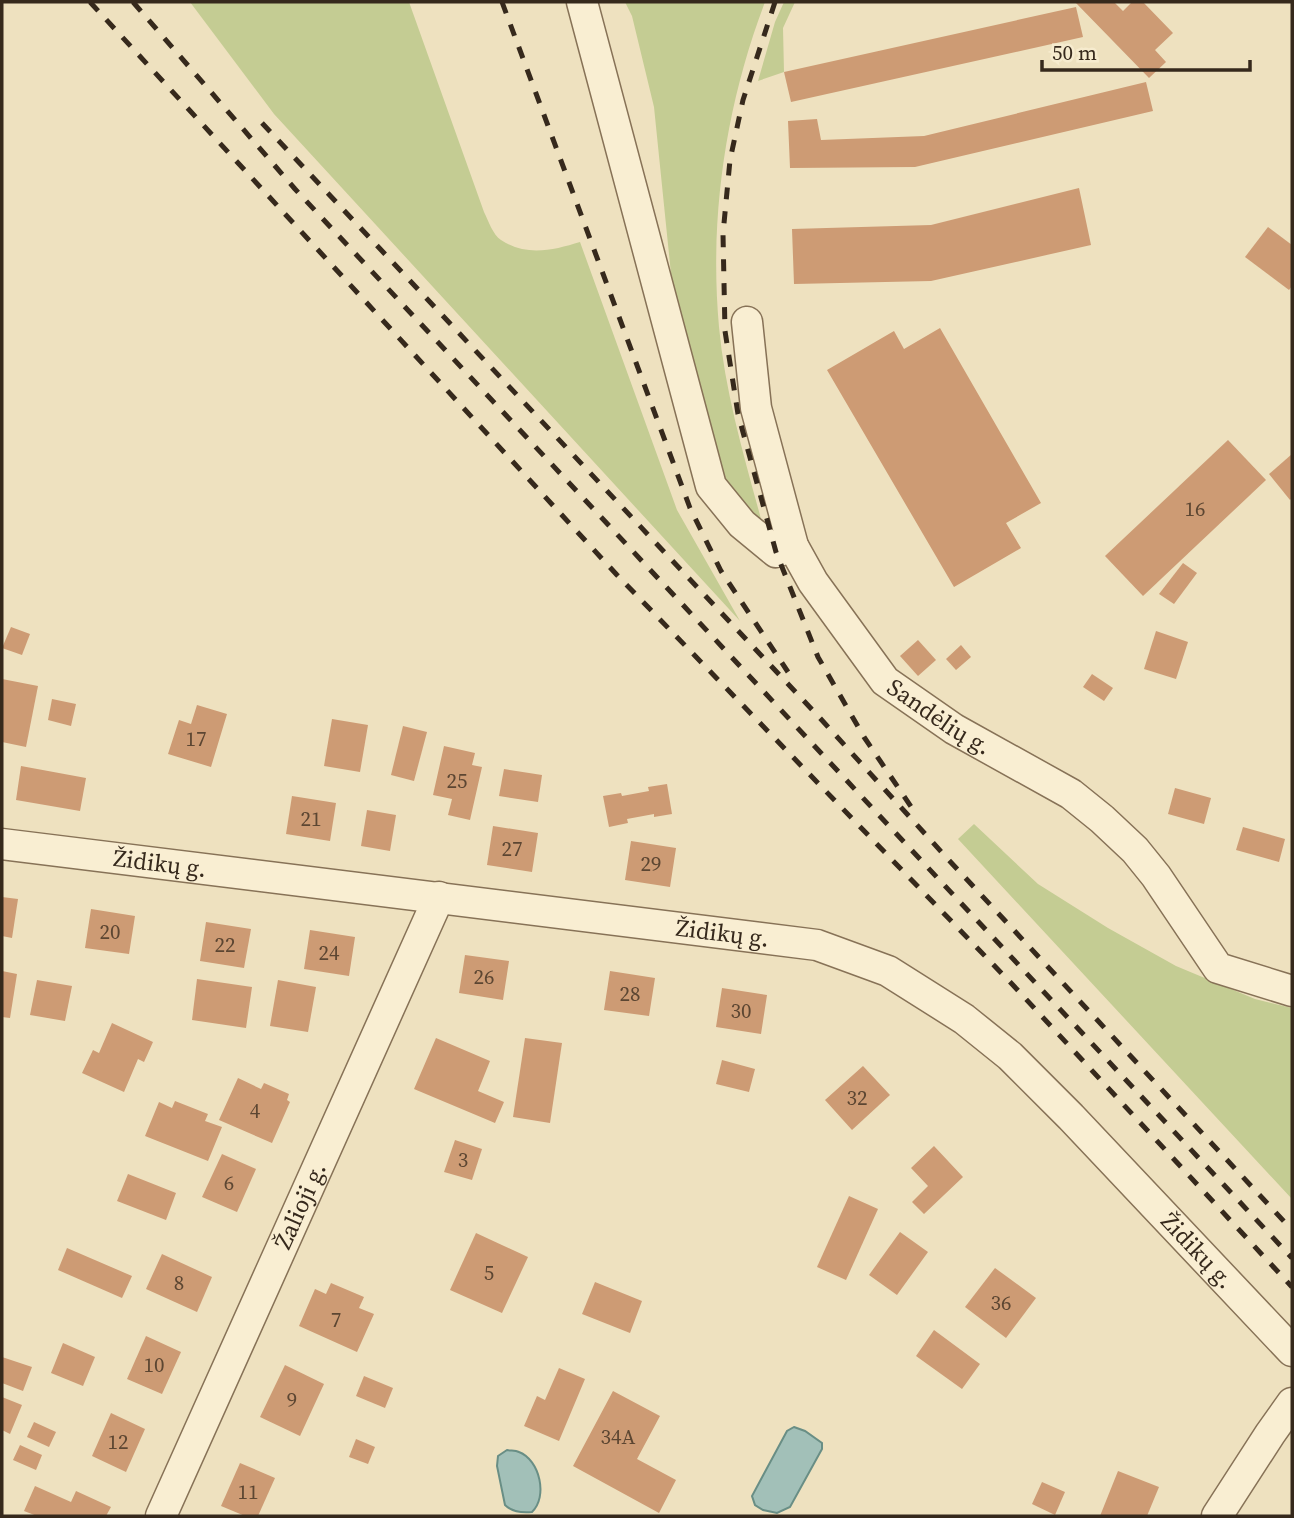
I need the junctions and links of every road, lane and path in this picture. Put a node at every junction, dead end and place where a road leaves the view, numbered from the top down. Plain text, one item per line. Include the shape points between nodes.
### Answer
1 (582, 2) edge
2 (747, 322) dead end
3 (793, 546) junction
4 (2, 844) edge
5 (439, 897) junction
6 (1292, 991) edge
7 (1292, 1352) edge
8 (1292, 1403) edge
9 (161, 1516) edge
10 (1217, 1516) edge

1 - 3 street via 711,486 742,524 776,552
2 - 3 street, Sandėlių g. via 756,408
3 - 6 street, Sandėlių g. via 813,582 885,681 954,729 1071,794 1102,819 1156,876 1218,968
4 - 5 street, Židikų g.
5 - 7 street, Židikų g. via 817,945 888,971 964,1019 1010,1056
5 - 9 street, Žalioji g.
8 - 10 street

